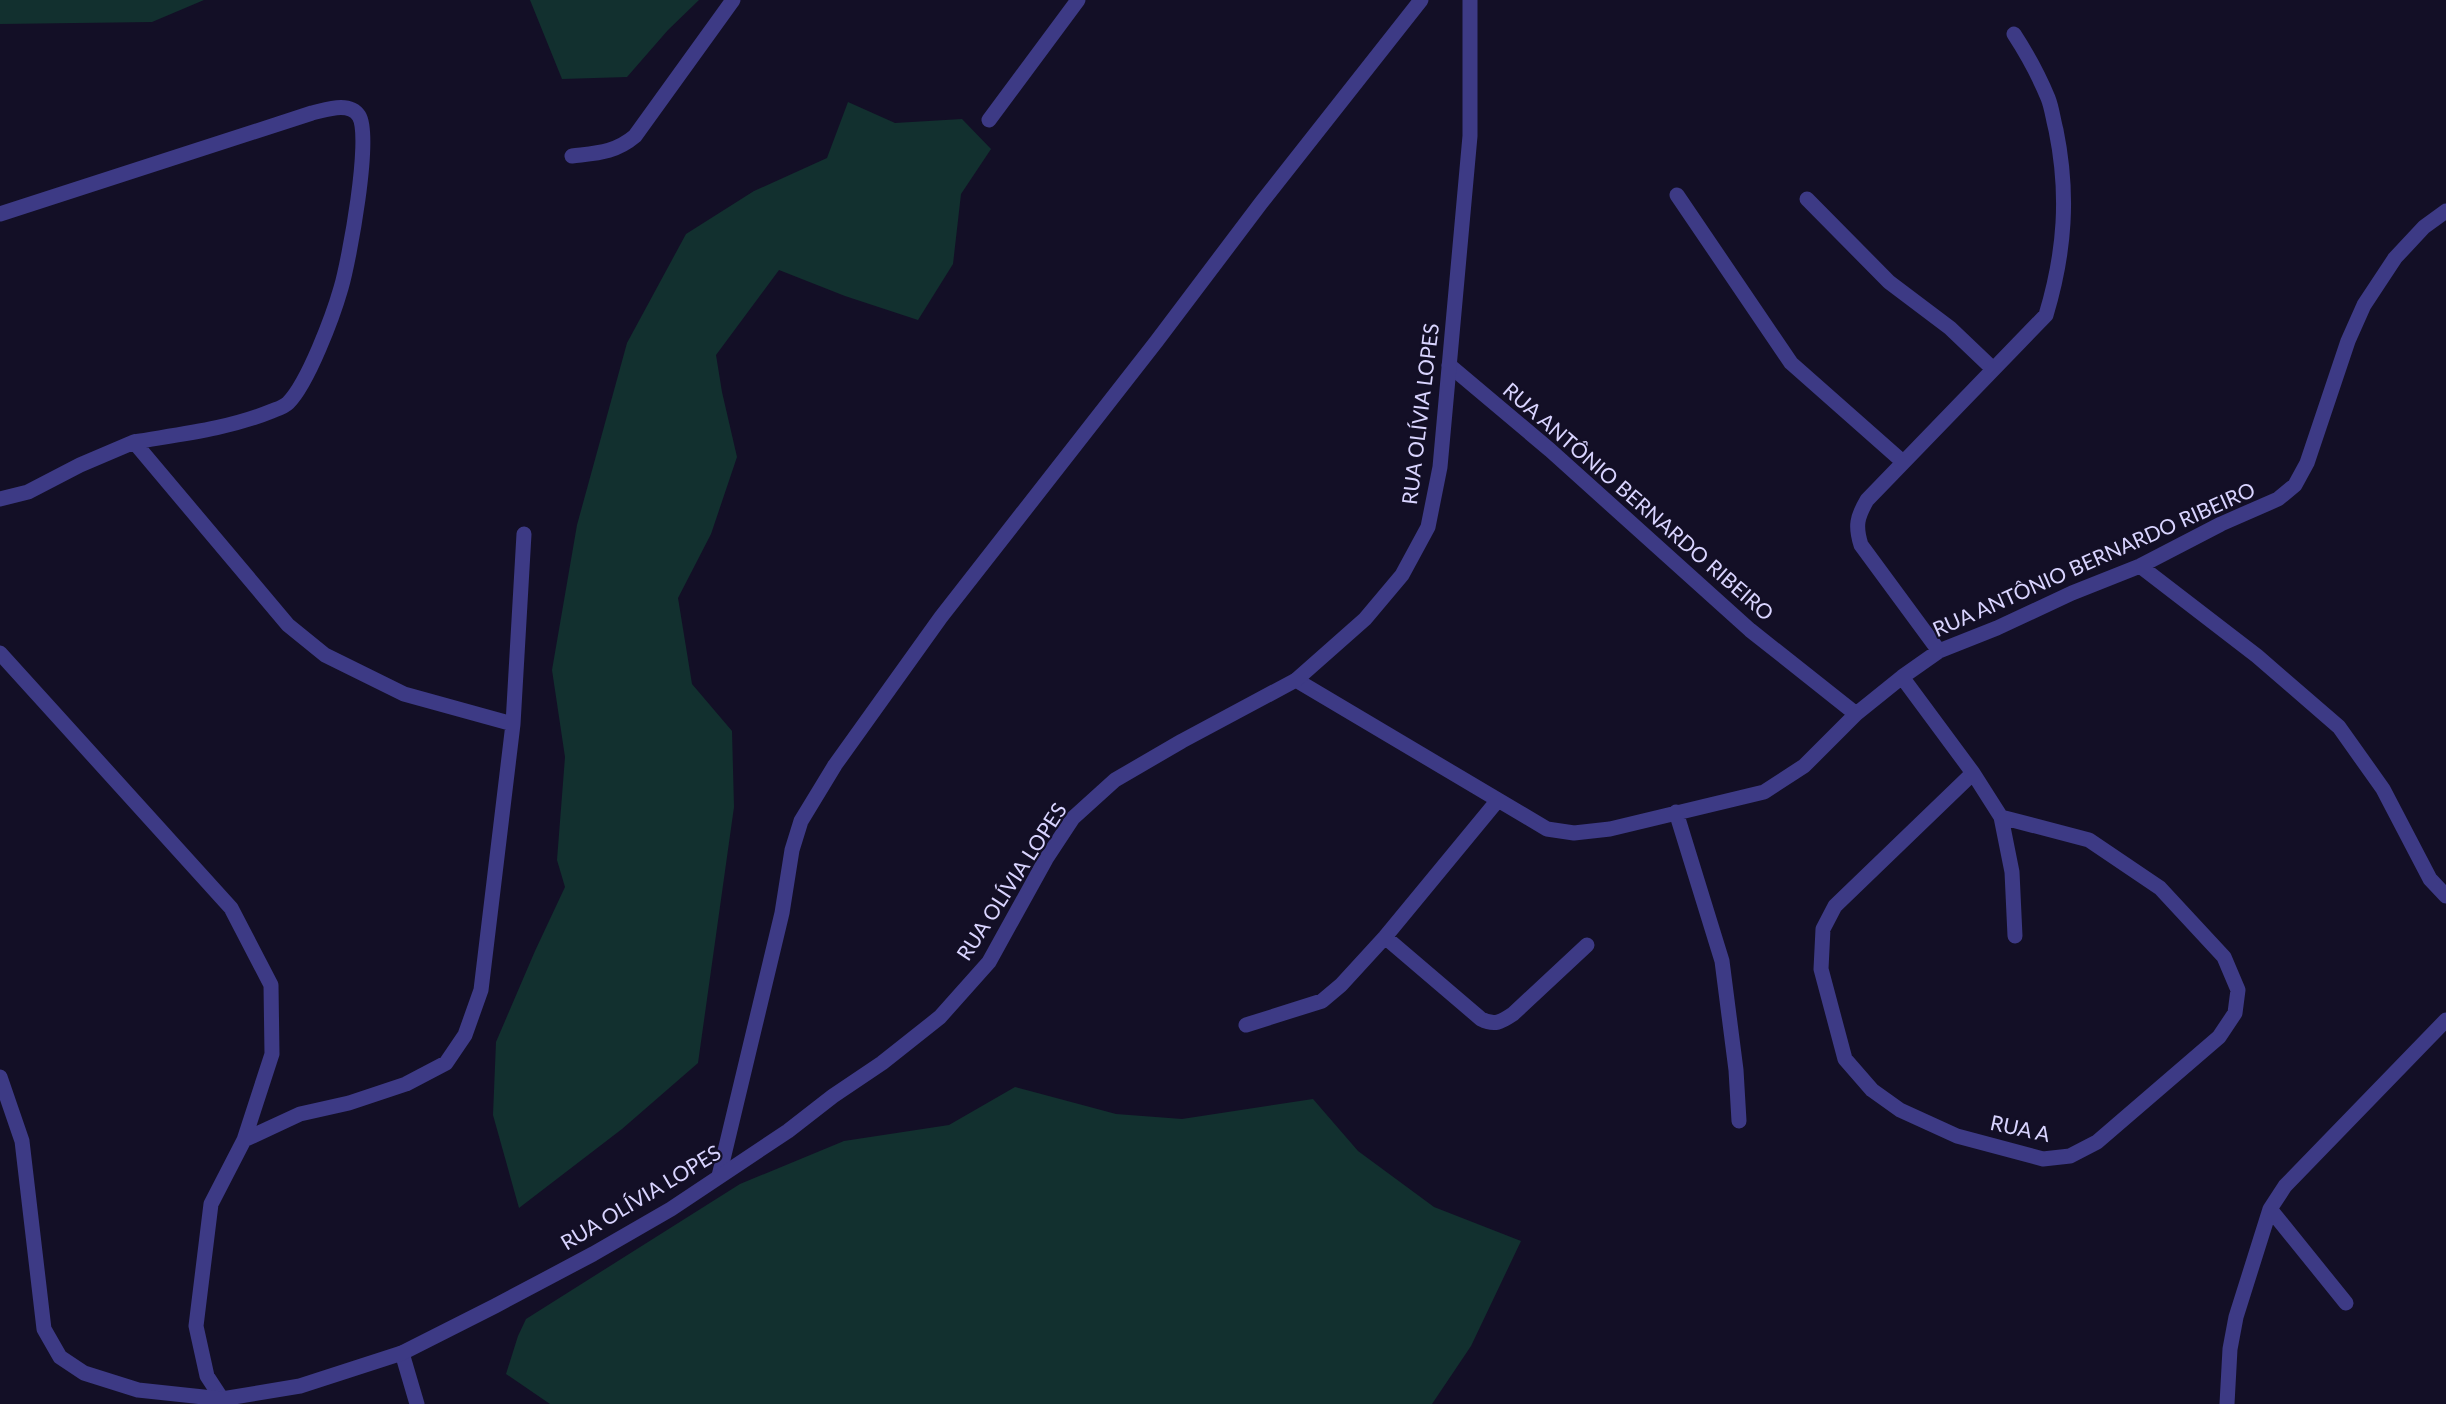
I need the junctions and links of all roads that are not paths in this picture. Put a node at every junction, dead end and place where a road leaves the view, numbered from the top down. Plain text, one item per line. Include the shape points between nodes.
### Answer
1 (733, 0) edge
2 (1078, 0) edge
3 (1421, 0) edge
4 (1470, 0) edge
5 (2014, 34) dead end
6 (989, 120) dead end
7 (572, 156) dead end
8 (1677, 195) dead end
9 (1807, 199) dead end
10 (2446, 211) edge
11 (0, 214) edge
12 (1449, 365) junction
13 (1993, 369) junction
14 (134, 442) junction
15 (1903, 462) junction
16 (0, 499) edge
17 (524, 534) dead end
18 (2140, 566) junction
19 (1939, 651) junction
20 (0, 653) edge
21 (1902, 677) junction
22 (1296, 680) junction
23 (1857, 714) junction
24 (513, 724) junction
25 (1973, 773) junction
26 (1498, 800) junction
27 (1676, 812) junction
28 (2001, 817) junction
29 (2446, 896) edge
30 (2015, 936) dead end
31 (1385, 937) junction
32 (1587, 945) dead end
33 (2446, 1020) edge
34 (1246, 1025) dead end
35 (0, 1077) edge
36 (1739, 1121) dead end
37 (244, 1140) junction
38 (720, 1176) junction
39 (2271, 1209) junction
40 (2346, 1303) dead end
41 (402, 1353) junction
42 (222, 1399) junction
43 (417, 1404) edge
44 (2227, 1404) edge

1 - 7 street via 635,136 623,147 608,152
2 - 6 street
3 - 38 street via 941,617 835,765 801,821
4 - 12 street, RUA OLÍVIA LOPES via 1470,136
5 - 13 street via 2049,100 2060,149 2065,222 2058,277 2046,315
8 - 15 street via 1791,363
9 - 13 street via 1889,282 1950,328
10 - 18 street, RUA ANTÔNIO BERNARDO RIBEIRO via 2424,227 2395,258 2364,305 2307,463 2295,485 2278,499
11 - 14 street via 312,113 338,107 359,115 363,143 358,199 341,288 306,379 287,405 255,418
12 - 22 street, RUA OLÍVIA LOPES via 1440,467 1428,527 1402,575 1365,619
12 - 23 street, RUA ANTÔNIO BERNARDO RIBEIRO via 1750,630
13 - 15 street
14 - 16 street via 28,492
14 - 24 street via 288,625 326,655 404,694
15 - 19 street via 1867,500 1856,528 1861,545
17 - 24 street
18 - 19 street, RUA ANTÔNIO BERNARDO RIBEIRO
18 - 29 street via 2257,656 2339,727 2383,789 2430,879
19 - 21 street, RUA ANTÔNIO BERNARDO RIBEIRO
20 - 37 street via 231,908 271,985 272,1054
21 - 23 street, RUA ANTÔNIO BERNARDO RIBEIRO
21 - 25 street
22 - 26 street, RUA ANTÔNIO BERNARDO RIBEIRO
22 - 38 street, RUA OLÍVIA LOPES via 1115,780 1073,818 989,962 940,1017 788,1131
23 - 27 street, RUA ANTÔNIO BERNARDO RIBEIRO via 1804,766 1764,792
24 - 37 street via 481,990 465,1035 446,1063 406,1084 350,1103 300,1114
25 - 28 street
25 - 28 street, RUA A via 1835,906 1822,929 1821,969 1845,1059 1872,1090 1900,1110 1957,1136 2043,1159 2070,1156 2097,1142 2218,1037 2235,1013 2238,990 2224,957 2160,888 2089,840
26 - 27 street, RUA ANTÔNIO BERNARDO RIBEIRO via 1547,829 1574,833 1610,830
26 - 31 street
27 - 36 street via 1722,961
28 - 30 street via 2012,872
31 - 32 street via 1491,1024 1513,1014
31 - 34 street via 1322,1001
33 - 39 street via 2285,1186
35 - 42 street, RUA OLÍVIA LOPES via 22,1141 44,1329 60,1357 84,1373 138,1390
37 - 42 street via 211,1204 196,1326 207,1376
38 - 41 street, RUA OLÍVIA LOPES via 593,1254
39 - 40 street
39 - 44 street via 2236,1317
41 - 42 street, RUA OLÍVIA LOPES via 300,1386
41 - 43 street

